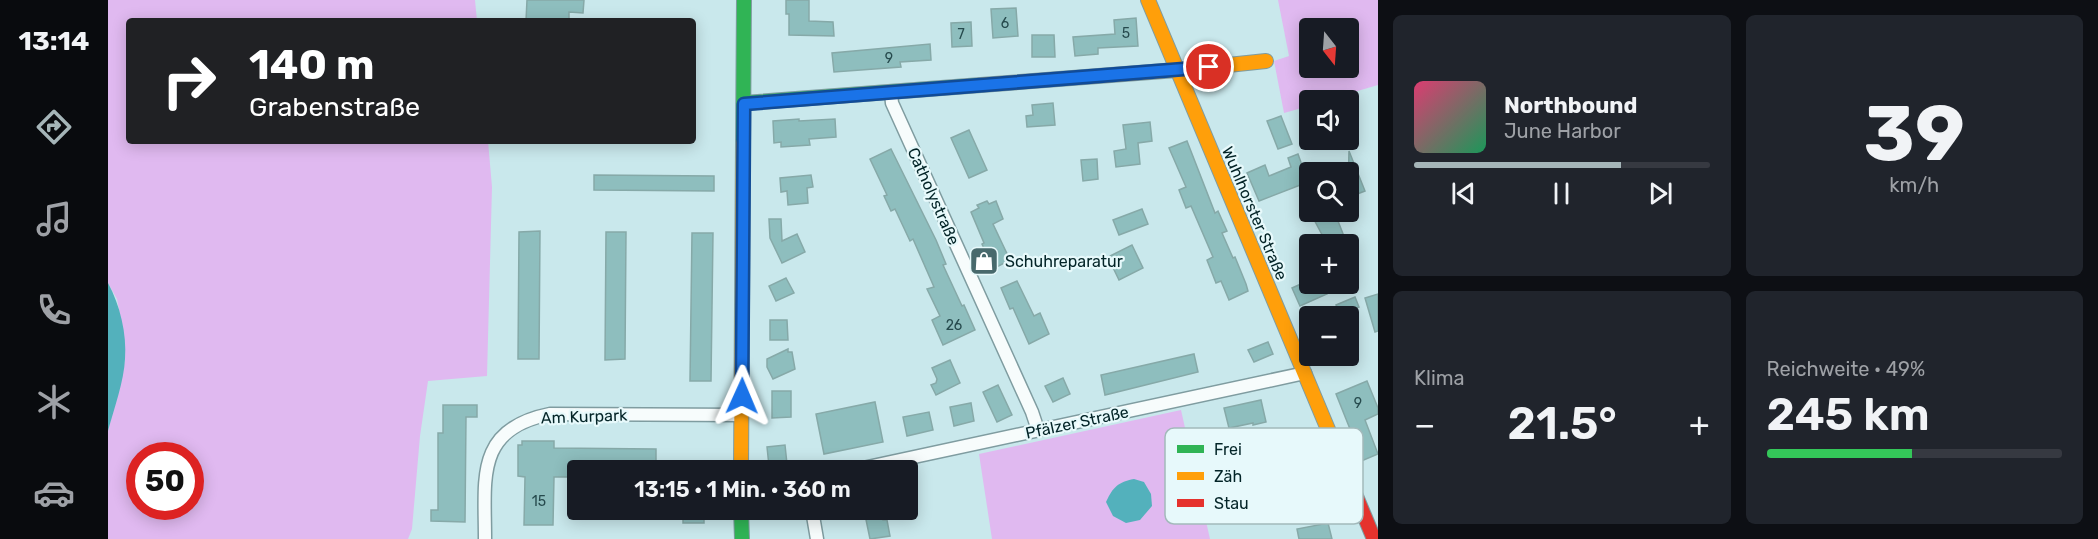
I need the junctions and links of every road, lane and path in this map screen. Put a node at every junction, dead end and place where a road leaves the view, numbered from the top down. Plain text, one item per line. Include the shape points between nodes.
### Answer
1 (744, 0) edge
2 (1148, 0) edge
3 (1266, 61) dead end
4 (1176, 69) junction
5 (891, 93) junction
6 (744, 104) junction
7 (1305, 373) junction
8 (742, 415) junction
9 (1328, 428) edge
10 (1038, 430) junction
11 (741, 460) edge
12 (900, 460) edge
13 (1363, 513) edge
14 (741, 520) edge
15 (814, 520) edge
16 (485, 539) edge
17 (742, 539) edge
18 (817, 539) edge
19 (1374, 539) edge

1 - 6 street
2 - 4 street, Wuhlhorster Straße
3 - 4 street
4 - 5 street
4 - 7 street, Wuhlhorster Straße
5 - 6 street
5 - 10 street, Catholystraße via 892,103
6 - 8 street
7 - 9 street, Wuhlhorster Straße
7 - 10 street, Pfälzer Straße
8 - 11 street
8 - 16 street, Am Kurpark via 550,414 524,420 495,447 487,465
10 - 12 street, Pfälzer Straße
13 - 19 street, Wuhlhorster Straße
14 - 17 street
15 - 18 street

